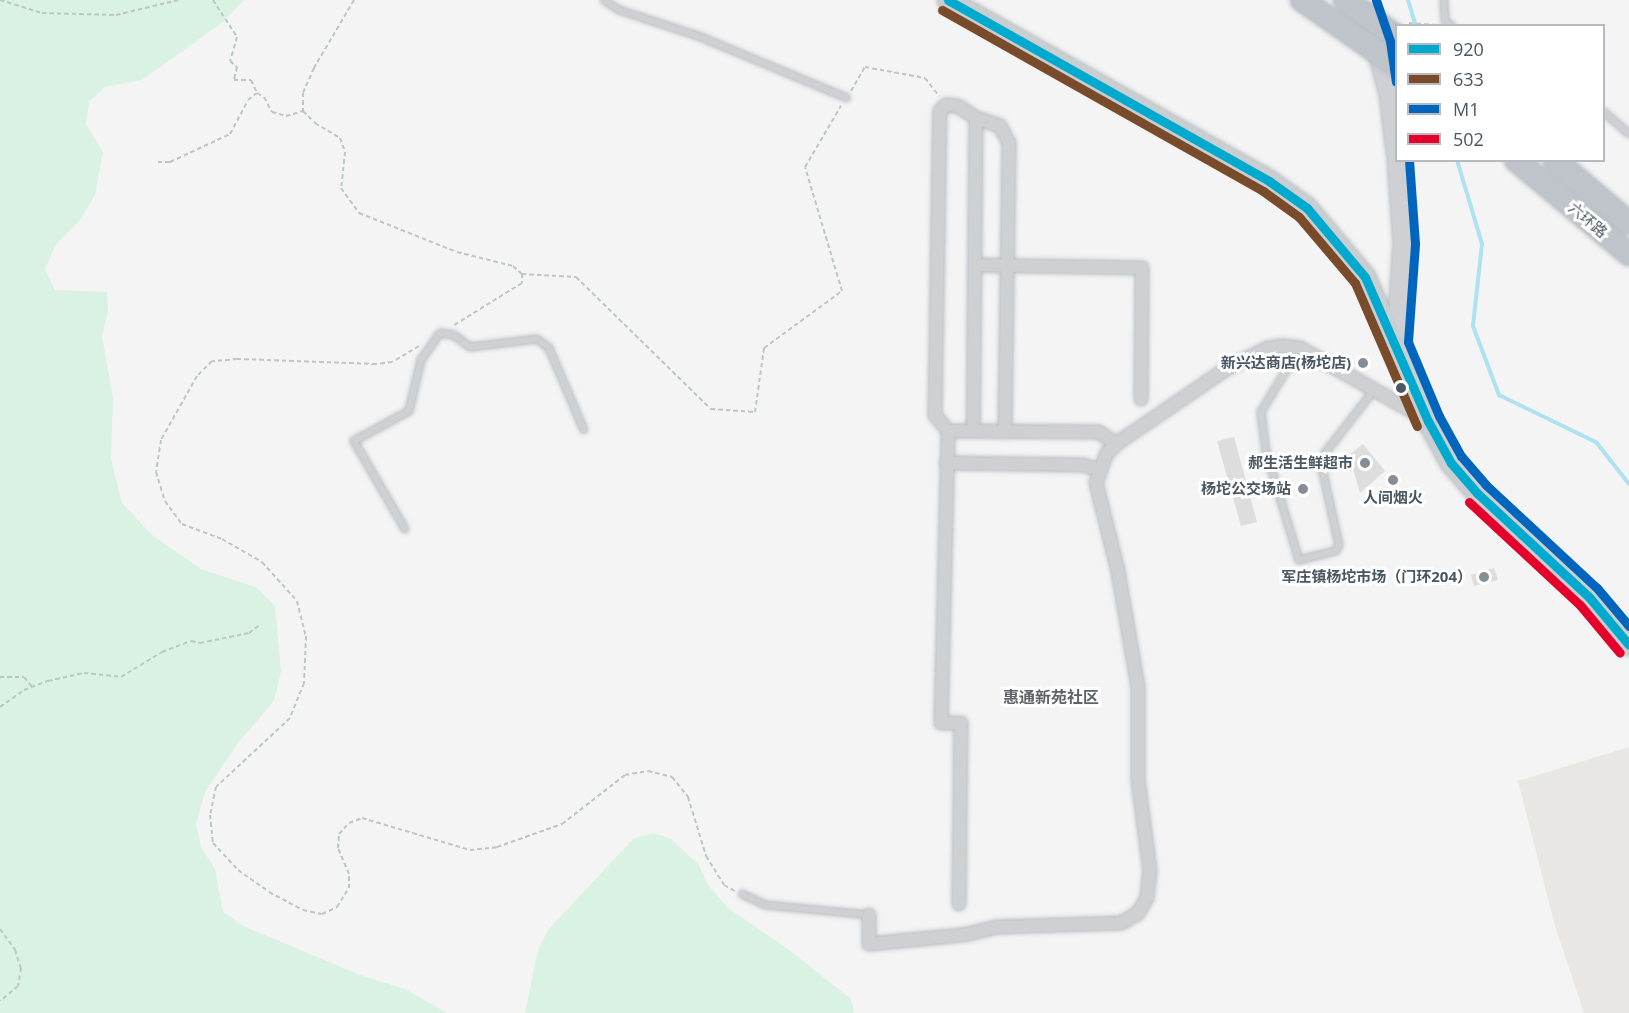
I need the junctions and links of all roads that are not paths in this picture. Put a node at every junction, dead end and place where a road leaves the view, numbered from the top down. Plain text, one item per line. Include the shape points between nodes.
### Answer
1 (604, 0) edge
2 (948, 0) edge
3 (1302, 0) edge
4 (1346, 0) edge
5 (1363, 0) edge
6 (1444, 0) edge
7 (1449, 24) edge
8 (1395, 26) edge
9 (1395, 64) edge
10 (847, 98) road end
11 (1605, 113) edge
12 (976, 118) junction
13 (1629, 134) edge
14 (1395, 146) edge
15 (1397, 162) edge
16 (1518, 162) edge
17 (1557, 162) edge
18 (1629, 223) edge
19 (1629, 254) edge
20 (975, 265) junction
21 (1007, 266) junction
22 (1396, 344) junction
23 (1300, 348) junction
24 (1374, 389) junction
25 (1140, 399) dead end
26 (1428, 421) junction
27 (584, 430) dead end
28 (948, 431) junction
29 (974, 431) junction
30 (1005, 432) junction
31 (1116, 444) junction
32 (946, 463) junction
33 (1098, 469) junction
34 (405, 529) dead end
35 (1629, 645) edge
36 (742, 894) road end
37 (959, 904) dead end
38 (869, 915) joint

1 - 10 lane via 619,10 698,36
2 - 22 main road via 1269,181 1307,208 1365,277
3 - 9 highway, bridge
4 - 8 highway, bridge
5 - 14 street via 1380,54
6 - 7 lane via 1445,21
11 - 13 lane
12 - 20 street
12 - 21 street via 1000,126 1009,143
12 - 28 street via 958,106 946,105 940,111 935,415
15 - 22 street via 1403,243
16 - 19 highway, 六环路
17 - 18 highway, 六环路
20 - 21 street
20 - 29 street
21 - 25 street via 1142,268
21 - 30 street
22 - 26 main road
23 - 24 street
23 - 24 lane via 1260,412 1266,452 1299,560 1336,551 1339,545 1323,458
23 - 31 street via 1268,348 1226,369
24 - 26 street
26 - 35 main road via 1451,462 1477,493 1589,597
27 - 34 lane via 549,348 537,339 470,347 454,335 440,333 421,360 409,411 354,441
28 - 29 street
28 - 32 street
29 - 30 street
30 - 31 street via 1099,432
31 - 33 street
32 - 33 street via 1083,465
32 - 37 street via 940,723 961,723
33 - 38 street via 1096,483 1129,621 1138,687 1138,780 1150,871 1147,898 1138,913 1121,923 997,927 963,935 869,944
36 - 38 lane via 766,905

